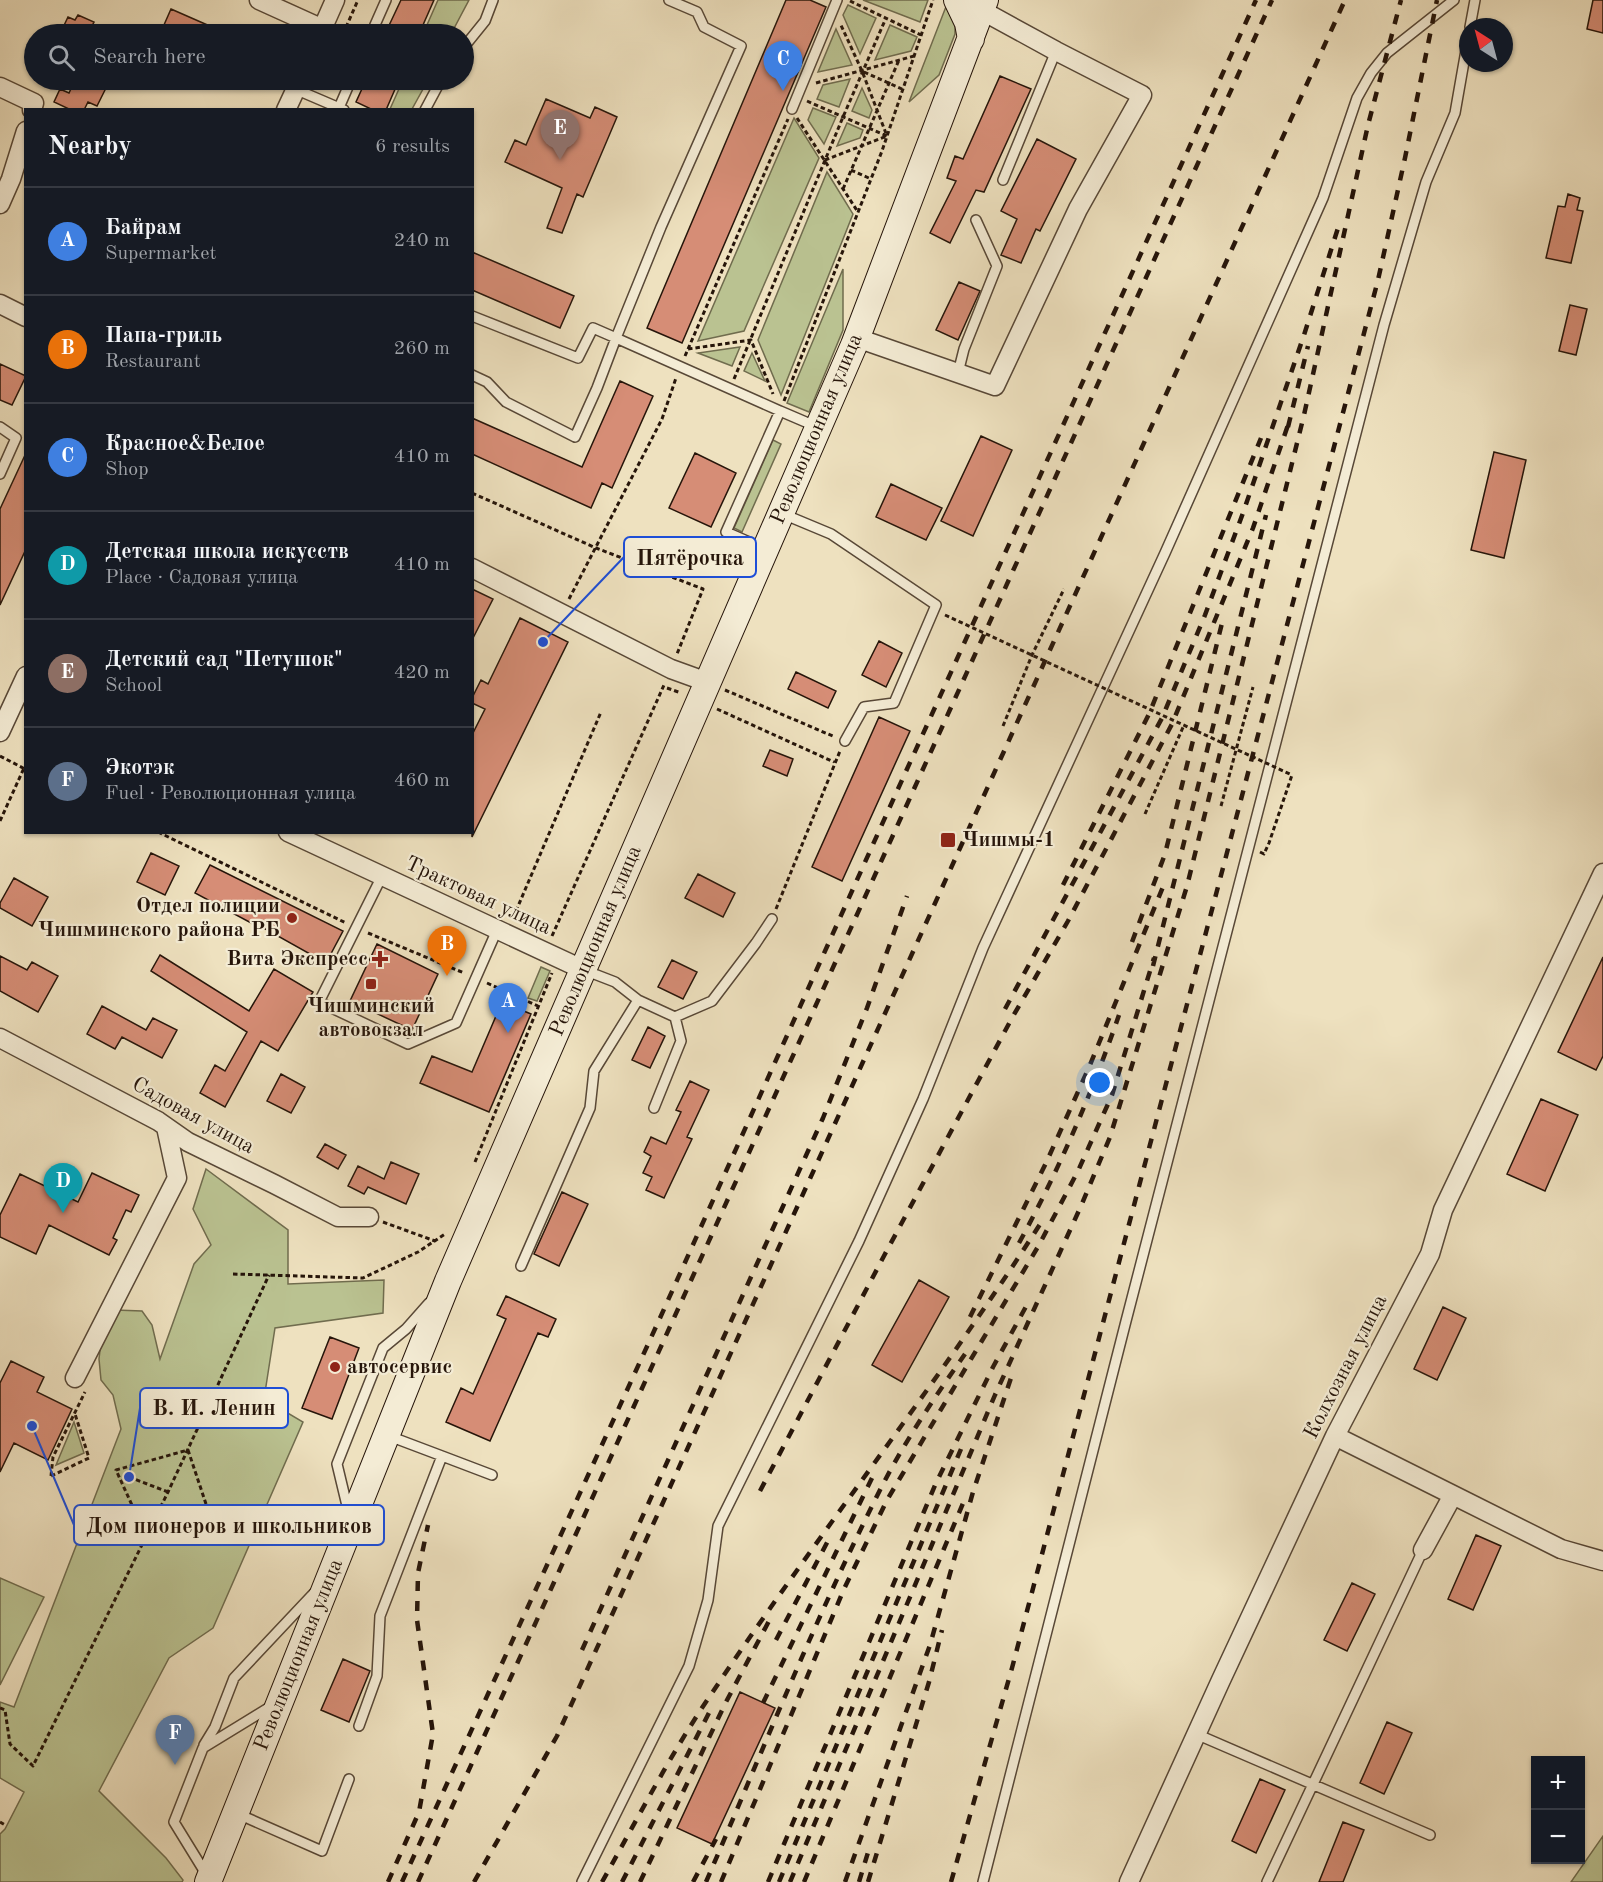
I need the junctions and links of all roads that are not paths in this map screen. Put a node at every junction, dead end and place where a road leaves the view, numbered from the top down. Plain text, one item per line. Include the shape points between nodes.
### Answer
1 (259, 0) edge
2 (335, 0) edge
3 (386, 0) edge
4 (493, 0) edge
5 (669, 0) edge
6 (957, 0) edge
7 (1454, 0) edge
8 (1475, 0) edge
9 (835, 4) edge
10 (983, 5) edge
11 (1472, 18) edge
12 (306, 24) edge
13 (325, 24) edge
14 (375, 24) edge
15 (474, 35) edge
16 (971, 39) junction
17 (1056, 51) junction
18 (1462, 72) edge
19 (0, 87) edge
20 (295, 90) edge
21 (306, 90) edge
22 (347, 90) edge
23 (436, 90) edge
24 (33, 108) edge
25 (287, 108) edge
26 (338, 108) edge
27 (340, 108) edge
28 (426, 108) edge
29 (792, 110) road end
30 (24, 136) edge
31 (1003, 180) dead end
32 (0, 204) edge
33 (976, 220) dead end
34 (0, 304) edge
35 (24, 315) edge
36 (474, 317) edge
37 (616, 338) junction
38 (857, 338) junction
39 (958, 373) junction
40 (474, 376) edge
41 (780, 411) junction
42 (0, 427) edge
43 (818, 427) junction
44 (0, 474) edge
45 (781, 513) junction
46 (766, 549) junction
47 (474, 569) edge
48 (24, 685) edge
49 (703, 691) junction
50 (19, 708) edge
51 (0, 732) edge
52 (845, 741) road end
53 (292, 834) edge
54 (1603, 873) edge
55 (382, 876) junction
56 (772, 919) road end
57 (502, 932) junction
58 (584, 970) junction
59 (638, 1000) junction
60 (675, 1017) junction
61 (0, 1038) edge
62 (654, 1108) dead end
63 (166, 1127) junction
64 (369, 1217) road end
65 (521, 1266) dead end
66 (448, 1281) junction
67 (75, 1378) road end
68 (387, 1435) junction
69 (1335, 1436) junction
70 (442, 1456) junction
71 (492, 1475) dead end
72 (1453, 1495) junction
73 (351, 1526) junction
74 (1423, 1550) joint
75 (1603, 1561) edge
76 (332, 1574) junction
77 (280, 1701) junction
78 (358, 1726) dead end
79 (1196, 1734) junction
80 (202, 1748) junction
81 (349, 1779) dead end
82 (1313, 1784) junction
83 (236, 1813) junction
84 (1430, 1835) dead end
85 (208, 1880) edge
86 (582, 1882) edge
87 (983, 1882) edge
88 (1129, 1882) edge
89 (1267, 1882) edge

1 - 12 street
2 - 13 street
3 - 14 lane
4 - 15 lane via 485,21
5 - 37 lane via 697,12 704,27 741,46
6 - 16 main road
7 - 86 lane via 1387,53 1357,98 1323,198 983,948 923,1099 859,1241 718,1526 708,1600 689,1666
8 - 11 lane
9 - 29 lane
10 - 16 main road, Революционная улица
10 - 17 street
16 - 38 main road, Революционная улица
17 - 31 lane
17 - 39 street via 1142,95 1078,209 994,386
18 - 87 lane via 1455,113 1426,182 1384,325
19 - 24 street via 34,103
20 - 25 street
21 - 26 lane
22 - 27 lane
23 - 28 lane
30 - 32 street
33 - 39 lane via 998,266 963,349
34 - 35 street
36 - 37 lane via 578,358 593,328
37 - 40 lane via 575,437 506,402 487,382
37 - 41 lane
38 - 39 street
38 - 43 main road, Революционная улица
41 - 43 lane
41 - 46 lane via 726,532
42 - 44 lane via 16,438
43 - 45 main road, Революционная улица
45 - 46 main road, Революционная улица
45 - 52 lane via 831,534 936,605 894,703 864,707
46 - 49 main road, Революционная улица
47 - 49 street via 671,669
48 - 50 street
49 - 58 main road, Революционная улица
50 - 51 street
53 - 55 street, Трактовая улица
54 - 69 street, Колхозная улица via 1443,1210 1430,1254
55 - 57 street, Трактовая улица
55 - 57 lane via 319,1002 408,1044 456,1023
56 - 60 lane via 712,1001
57 - 58 street, Трактовая улица
58 - 59 lane via 615,982
58 - 66 main road, Революционная улица
59 - 60 lane
59 - 65 lane via 594,1071 590,1108
60 - 62 lane via 681,1041
61 - 63 street, Садовая улица
63 - 64 street, Садовая улица via 338,1218
63 - 67 street via 177,1178
66 - 68 main road, Революционная улица
66 - 73 lane via 406,1329 383,1348 337,1464
68 - 70 lane
68 - 73 main road, Революционная улица
69 - 72 street
69 - 79 street, Колхозная улица
70 - 71 lane
70 - 78 lane via 380,1616 377,1676
72 - 74 street
72 - 75 street via 1561,1550
73 - 76 main road, Революционная улица
74 - 82 lane
76 - 77 main road, Революционная улица
76 - 80 lane via 234,1678 215,1727
77 - 80 lane
77 - 83 main road, Революционная улица
79 - 82 lane
79 - 88 street, Колхозная улица
80 - 85 lane via 174,1822
81 - 83 lane via 322,1851
82 - 84 lane
82 - 89 lane
83 - 85 main road, Революционная улица

